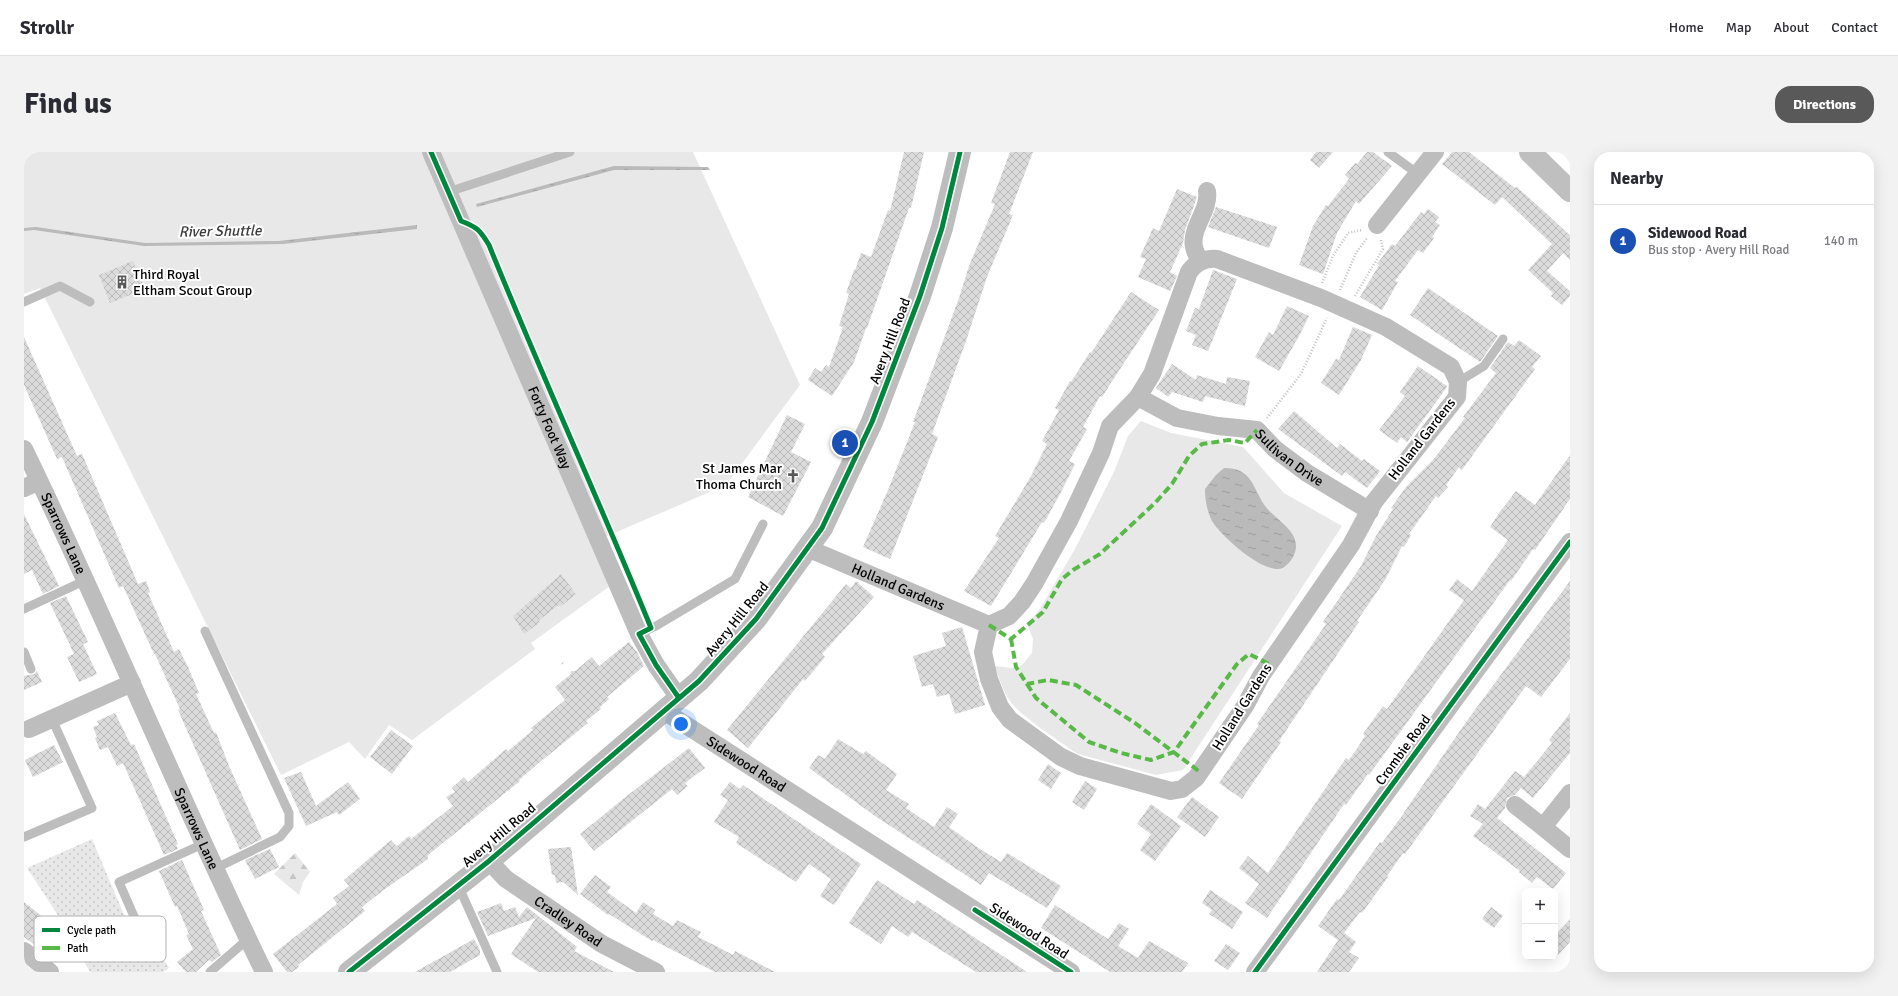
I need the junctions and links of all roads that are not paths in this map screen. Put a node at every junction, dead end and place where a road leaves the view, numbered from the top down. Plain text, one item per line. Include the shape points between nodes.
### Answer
1 (431, 152) edge
2 (570, 152) edge
3 (960, 152) edge
4 (1388, 152) edge
5 (1435, 152) edge
6 (1530, 152) edge
7 (1418, 174) junction
8 (1207, 191) dead end
9 (448, 192) junction
10 (1570, 192) edge
11 (1376, 227) road end
12 (1200, 262) junction
13 (24, 302) edge
14 (90, 302) dead end
15 (1503, 339) dead end
16 (1458, 382) junction
17 (1138, 397) junction
18 (24, 449) edge
19 (32, 484) edge
20 (1370, 511) junction
21 (763, 524) dead end
22 (1570, 542) edge
23 (807, 548) junction
24 (86, 580) junction
25 (24, 609) edge
26 (989, 625) junction
27 (205, 631) dead end
28 (639, 634) junction
29 (24, 652) edge
30 (31, 669) dead end
31 (132, 683) junction
32 (672, 705) junction
33 (52, 719) junction
34 (29, 729) dead end
35 (1570, 793) edge
36 (1515, 804) dead end
37 (1543, 827) junction
38 (24, 837) edge
39 (203, 844) junction
40 (1570, 849) edge
41 (488, 860) junction
42 (214, 869) junction
43 (458, 885) junction
44 (134, 916) edge
45 (248, 939) junction
46 (24, 951) edge
47 (34, 959) edge
48 (38, 962) edge
49 (50, 972) edge
50 (210, 972) edge
51 (264, 972) edge
52 (350, 972) edge
53 (497, 972) edge
54 (656, 972) edge
55 (1071, 972) edge
56 (1255, 972) edge

1 - 9 street, Forty Foot Way
2 - 9 lane
3 - 23 street, Avery Hill Road via 942,228 920,296 872,422 822,528
4 - 7 lane
5 - 7 street
6 - 10 main road
7 - 11 street
8 - 12 street via 1207,205 1195,233 1194,246
9 - 28 street, Forty Foot Way
12 - 16 street, Holland Gardens via 1217,259 1334,303 1386,327 1451,367
12 - 17 street via 1189,272 1152,374
13 - 14 lane via 60,286
15 - 16 lane via 1484,366
16 - 20 street, Holland Gardens via 1457,397 1399,469
17 - 20 street, Sullivan Drive via 1177,418 1257,430 1307,473
17 - 26 street via 1110,426 1101,453 1069,521 1034,584 1009,616
18 - 19 street, Sparrows Lane
19 - 24 street, Sparrows Lane
20 - 26 street, Holland Gardens via 1351,545 1261,676 1245,706 1196,778 1182,789 1171,791 1080,766 1061,757 1010,720 1000,706 989,679 983,652
21 - 28 lane via 735,579
22 - 56 street, Crombie Road
23 - 26 street, Holland Gardens
23 - 32 street, Avery Hill Road via 743,633 699,681
24 - 25 lane
24 - 31 street, Sparrows Lane
27 - 42 lane via 288,813 289,826 280,837
28 - 32 street, Forty Foot Way via 656,665
29 - 30 lane
31 - 33 street
31 - 39 street, Sparrows Lane
32 - 41 street, Avery Hill Road
32 - 55 street, Sidewood Road
33 - 34 street
33 - 38 lane via 92,808
35 - 37 street
36 - 37 street
37 - 40 street
39 - 42 street, Sparrows Lane
39 - 44 lane via 119,882
41 - 43 street, Avery Hill Road
41 - 54 street, Cradley Road via 506,879 602,944
42 - 45 street, Sparrows Lane
43 - 52 street, Avery Hill Road
43 - 53 lane
45 - 50 lane
45 - 51 street, Sparrows Lane
46 - 47 street
48 - 49 street

